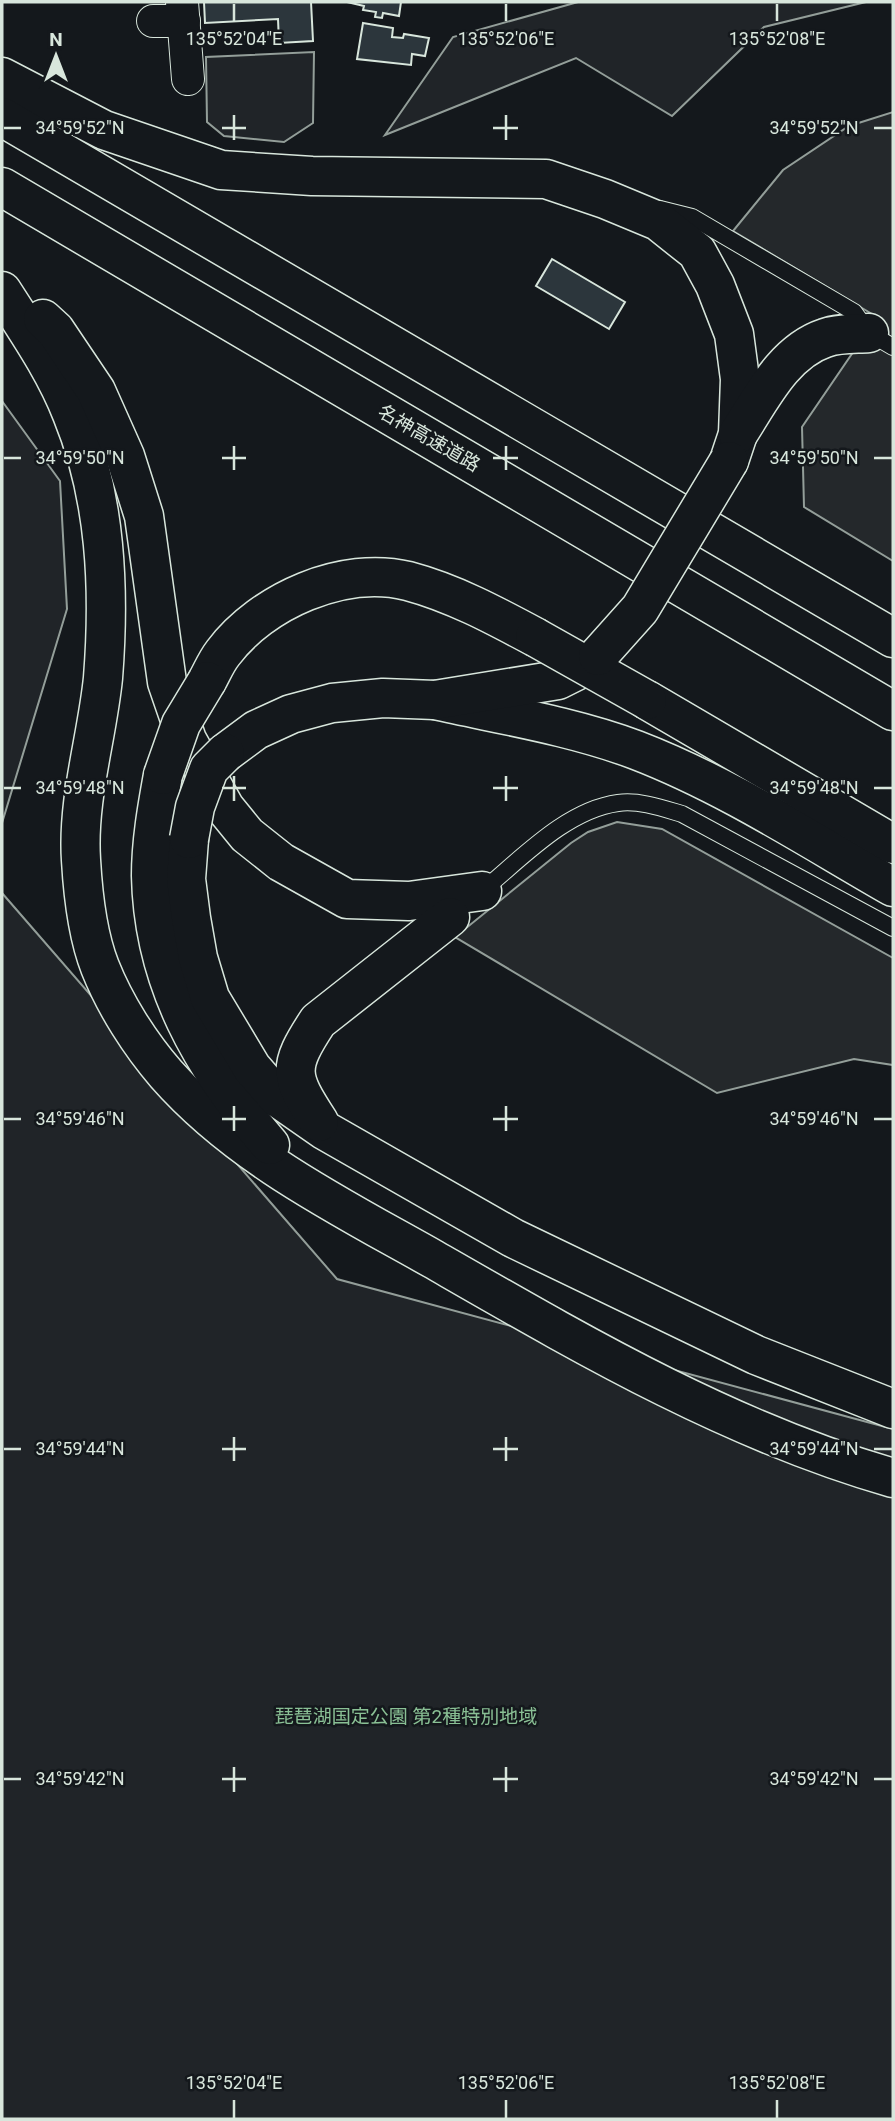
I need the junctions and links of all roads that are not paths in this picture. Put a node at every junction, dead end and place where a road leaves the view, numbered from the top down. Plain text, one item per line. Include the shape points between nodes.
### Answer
1 (173, 15) edge
2 (2, 76) edge
3 (188, 79) dead end
4 (2, 117) edge
5 (546, 179) junction
6 (2, 187) edge
7 (2, 282) edge
8 (2, 290) edge
9 (881, 340) edge
10 (733, 447) junction
11 (893, 638) edge
12 (435, 700) junction
13 (893, 711) edge
14 (893, 844) edge
15 (893, 887) edge
16 (482, 891) junction
17 (450, 917) joint
18 (893, 928) edge
19 (324, 1130) junction
20 (305, 1186) junction
21 (893, 1409) edge
22 (893, 1478) edge

1 - 3 street
2 - 5 highway via 104,130 221,170
4 - 11 highway
5 - 9 lane via 692,217 854,312
5 - 10 highway via 658,221 697,252 734,334 740,379
6 - 13 highway, 名神高速道路
7 - 16 highway via 55,330 96,391 125,456 144,516 167,682 187,740 225,808 247,835 281,862 347,899 409,901
8 - 20 highway via 72,414 97,496 107,573 103,678 80,857 100,967 165,1073 217,1126
9 - 10 highway via 827,337 808,346 781,369
10 - 12 highway, bridge via 640,609 598,656 558,680
12 - 15 highway via 635,750 706,780
12 - 19 highway, bridge via 332,702 291,714 256,730 225,753 209,769 195,807 186,879 198,958 210,998 253,1068 278,1098
14 - 20 highway, bridge via 647,699 472,603 406,581 358,576 322,585 282,603 244,630 222,654 181,724 163,775 151,874 163,958 203,1056 235,1106
16 - 17 lane
16 - 18 lane via 569,820 620,802 682,814
17 - 19 highway via 318,1021 306,1039 298,1055 299,1090
19 - 21 highway via 513,1238 757,1355
20 - 22 highway via 635,1371 747,1426

